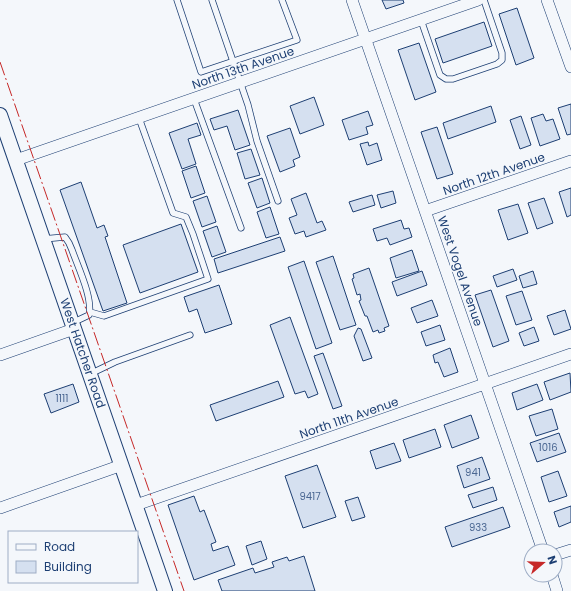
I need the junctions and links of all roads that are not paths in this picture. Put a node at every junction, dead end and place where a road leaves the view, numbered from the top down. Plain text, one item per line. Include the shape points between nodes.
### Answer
1 (177, 0) edge
2 (212, 0) edge
3 (282, 0) edge
4 (352, 0) edge
5 (478, 0) edge
6 (484, 0) edge
7 (547, 0) edge
8 (421, 20) junction
9 (366, 39) junction
10 (233, 62) junction
11 (571, 67) edge
12 (240, 83) junction
13 (194, 98) junction
14 (139, 118) junction
15 (1, 120) edge
16 (16, 160) junction
17 (571, 161) edge
18 (278, 201) dead end
19 (425, 211) junction
20 (241, 228) dead end
21 (43, 240) junction
22 (90, 312) junction
23 (73, 326) junction
24 (190, 335) dead end
25 (571, 354) edge
26 (0, 355) edge
27 (90, 374) junction
28 (485, 384) junction
29 (122, 465) junction
30 (136, 505) junction
31 (0, 508) edge
32 (540, 543) edge
33 (166, 591) edge

1 - 10 lane via 201,72
2 - 10 lane
3 - 10 lane via 297,40
4 - 9 street, West Vogel Avenue
5 - 8 street, North 13th Avenue
6 - 8 lane via 502,53 502,60 453,79 446,79 440,75
7 - 11 street
8 - 9 street, North 13th Avenue
9 - 12 street, North 13th Avenue
9 - 19 street, West Vogel Avenue
10 - 12 lane
12 - 13 street, North 13th Avenue
12 - 18 lane
13 - 14 street, North 13th Avenue
13 - 20 lane
14 - 16 street, North 13th Avenue
14 - 22 lane via 173,213 186,217 208,279 104,316
15 - 16 street, West Hatcher Road
16 - 21 street, West Hatcher Road
17 - 19 street, North 12th Avenue
19 - 28 street, West Vogel Avenue
21 - 22 lane via 65,237 69,242 90,300
21 - 23 street, West Hatcher Road
22 - 23 lane
23 - 26 street
23 - 27 street, West Hatcher Road
24 - 27 lane via 115,362
25 - 28 street, North 11th Avenue
27 - 29 street, West Hatcher Road
28 - 30 street, North 11th Avenue
28 - 32 street, West Vogel Avenue
29 - 30 street, West Hatcher Road
29 - 31 street
30 - 33 street, West Hatcher Road

